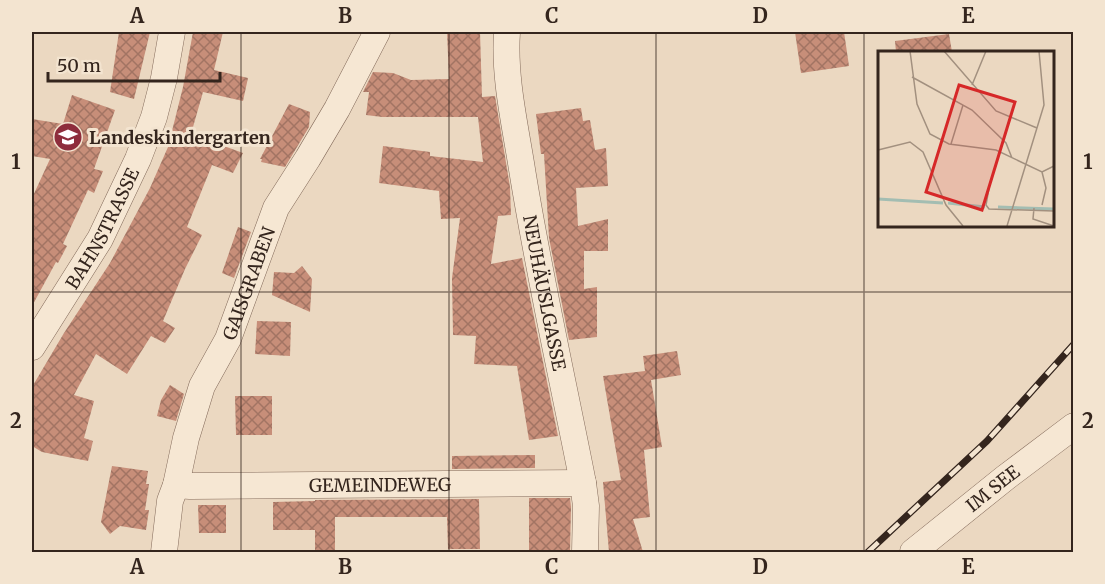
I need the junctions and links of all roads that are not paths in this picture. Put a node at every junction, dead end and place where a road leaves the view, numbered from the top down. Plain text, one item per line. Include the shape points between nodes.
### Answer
1 (172, 32) edge
2 (377, 32) edge
3 (507, 32) edge
4 (32, 347) edge
5 (1074, 426) edge
6 (583, 483) junction
7 (176, 485) junction
8 (164, 552) edge
9 (585, 552) edge
10 (913, 552) edge

1 - 4 street, BAHNSTRASSE via 154,117 138,159 100,239
2 - 7 street, GAISGRABEN via 337,109 276,208 228,339 202,386
3 - 6 street, NEUHÄUSLGASSE via 509,85 524,187
5 - 10 street, IM SEE
6 - 7 street, GEMEINDEWEG
6 - 9 street, NEUHÄUSLGASSE
7 - 8 street, GAISGRABEN via 170,501

